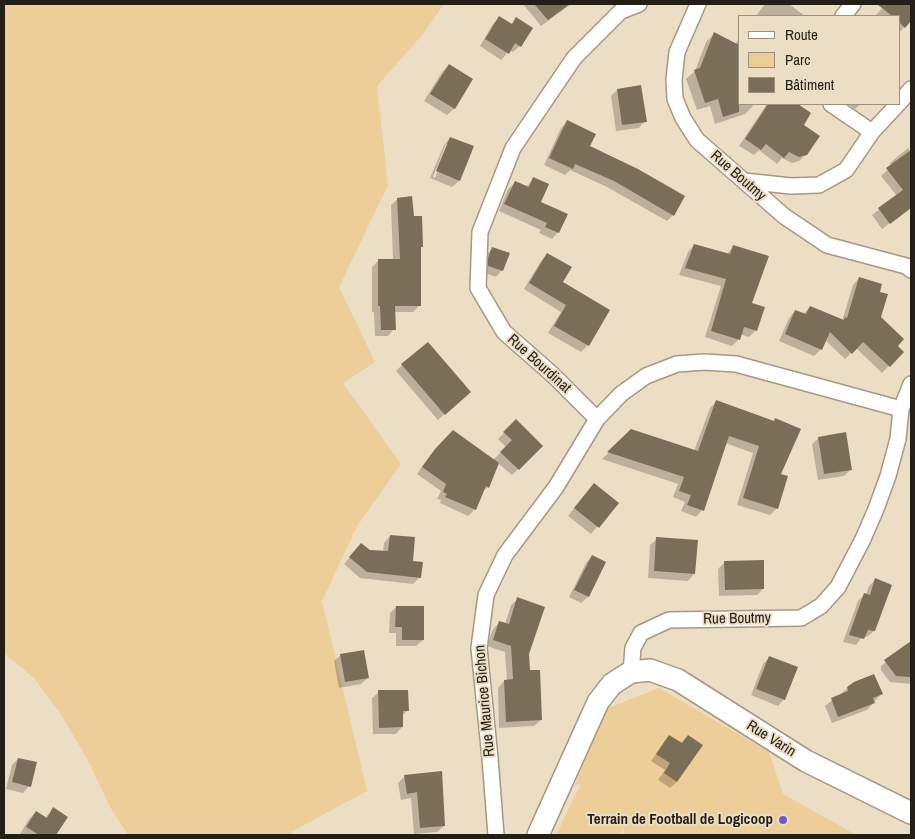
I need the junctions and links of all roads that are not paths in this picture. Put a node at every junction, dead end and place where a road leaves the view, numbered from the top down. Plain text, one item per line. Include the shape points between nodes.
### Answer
1 (639, 4) edge
2 (698, 4) edge
3 (853, 4) edge
4 (844, 15) edge
5 (911, 89) edge
6 (900, 101) edge
7 (832, 105) edge
8 (896, 105) edge
9 (872, 132) junction
10 (744, 181) junction
11 (911, 270) edge
12 (911, 384) edge
13 (901, 409) junction
14 (597, 419) junction
15 (631, 672) junction
16 (860, 788) junction
17 (911, 805) edge
18 (911, 813) edge
19 (496, 835) edge
20 (538, 835) edge

1 - 14 street, Rue Bourdinat via 620,11 574,58 512,148 480,232 478,288 504,332
2 - 10 street, Rue Boutmy via 677,52 676,99 697,140
3 - 4 street
5 - 6 street
7 - 9 street
8 - 9 street
9 - 10 street via 846,170 818,185
10 - 11 street, Rue Boutmy via 784,216 826,245
12 - 13 street, Rue Boutmy
13 - 14 street via 736,364 704,362 677,364 646,376 621,394
13 - 15 street, Rue Boutmy via 898,439 876,509 838,587 821,606 801,618 669,620 641,633 633,648
14 - 19 street, Rue Maurice Bichon via 556,487 505,555 486,595 479,648
15 - 16 street, Rue Varin via 650,670 678,680 806,761
15 - 20 street via 612,684 598,702
16 - 17 street
16 - 18 street, Rue Varin

